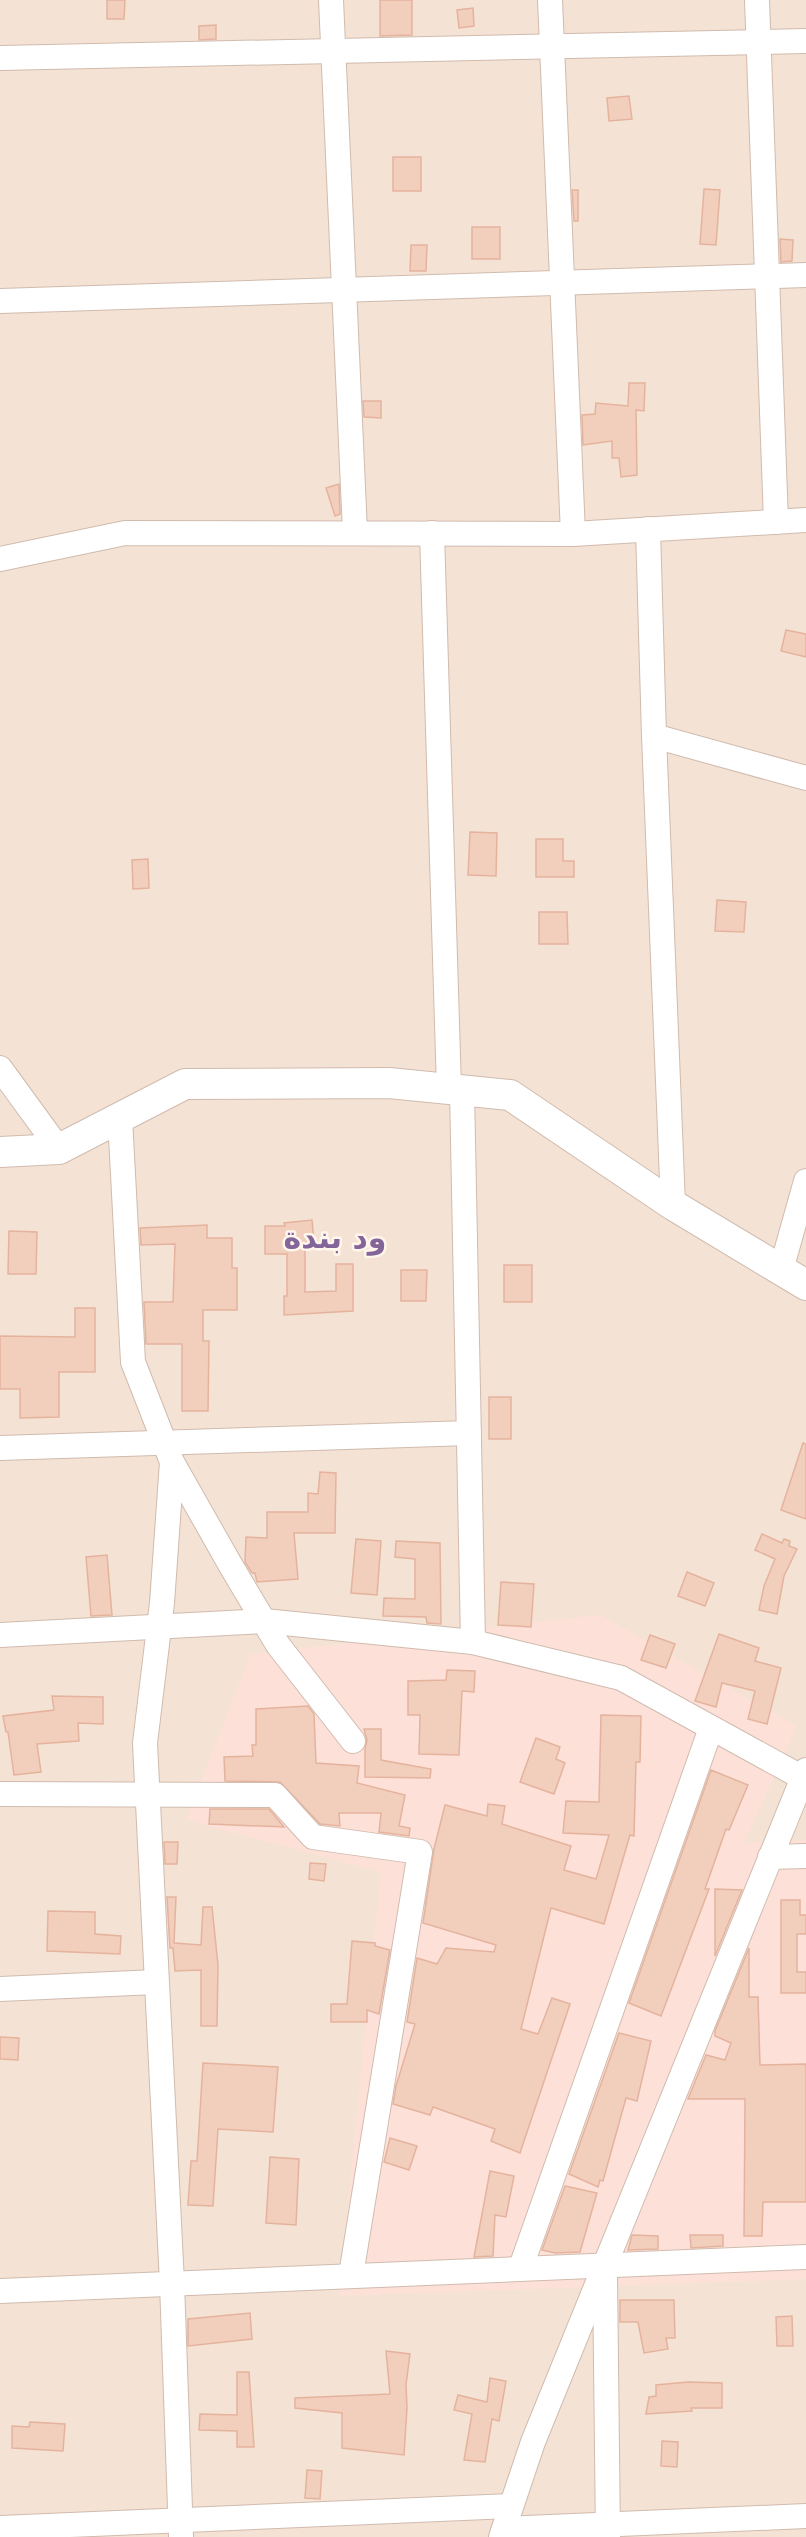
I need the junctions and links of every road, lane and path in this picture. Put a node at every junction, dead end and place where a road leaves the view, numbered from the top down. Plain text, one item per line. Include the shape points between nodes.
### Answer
1 (331, 0) edge
2 (550, 0) edge
3 (757, 0) edge
4 (806, 40) edge
5 (758, 42) junction
6 (552, 46) junction
7 (334, 51) junction
8 (0, 58) edge
9 (806, 275) edge
10 (767, 276) junction
11 (562, 283) junction
12 (345, 290) junction
13 (0, 301) edge
14 (806, 520) edge
15 (776, 522) junction
16 (648, 529) junction
17 (355, 532) junction
18 (432, 533) junction
19 (573, 534) junction
20 (0, 560) edge
21 (654, 736) junction
22 (806, 778) edge
23 (0, 1068) edge
24 (455, 1090) junction
25 (120, 1118) junction
26 (59, 1149) junction
27 (0, 1152) edge
28 (806, 1181) edge
29 (673, 1206) junction
30 (793, 1277) edge
31 (469, 1433) junction
32 (0, 1448) edge
33 (169, 1452) junction
34 (264, 1621) junction
35 (159, 1627) junction
36 (0, 1635) edge
37 (473, 1642) junction
38 (711, 1728) junction
39 (353, 1742) dead end
40 (804, 1774) edge
41 (0, 1794) edge
42 (146, 1794) junction
43 (806, 1856) edge
44 (770, 1857) junction
45 (156, 1982) junction
46 (0, 1989) edge
47 (806, 2257) edge
48 (605, 2264) junction
49 (522, 2267) junction
50 (351, 2275) junction
51 (172, 2283) junction
52 (0, 2291) edge
53 (512, 2506) junction
54 (806, 2516) edge
55 (0, 2528) edge
56 (181, 2528) edge
57 (608, 2531) edge
58 (502, 2533) edge

1 - 7 street
2 - 6 street
3 - 5 street
4 - 5 street
5 - 6 street
5 - 10 street
6 - 7 street
6 - 11 street
7 - 8 street
7 - 12 street
9 - 10 street
10 - 11 street
10 - 15 street
11 - 12 street
11 - 19 street
12 - 13 street
12 - 17 street
14 - 15 street
15 - 16 street
16 - 19 street
16 - 21 street
17 - 18 street
17 - 20 street via 125,533
18 - 19 street
18 - 24 street
21 - 22 street
21 - 29 street
23 - 26 street
24 - 25 street via 389,1083 185,1084
24 - 29 street via 510,1095
24 - 31 street
25 - 26 street
25 - 33 street via 133,1362
26 - 27 street
28 - 30 street
29 - 30 street
31 - 33 street
31 - 37 street
32 - 33 street
33 - 34 street
33 - 35 street
34 - 35 street
34 - 37 street
34 - 39 street
35 - 36 street
35 - 42 street via 146,1743
37 - 38 street via 621,1678
38 - 40 street
38 - 49 street
40 - 44 street
41 - 42 street
42 - 45 street
42 - 50 street via 275,1795 313,1837 420,1852
43 - 44 street
44 - 48 street
45 - 46 street
45 - 51 street
47 - 48 street
48 - 49 street
48 - 53 street via 533,2442
48 - 57 street
49 - 50 street
50 - 51 street
51 - 52 street
51 - 56 street
53 - 56 street
53 - 58 street
54 - 57 street
55 - 56 street
57 - 58 street

